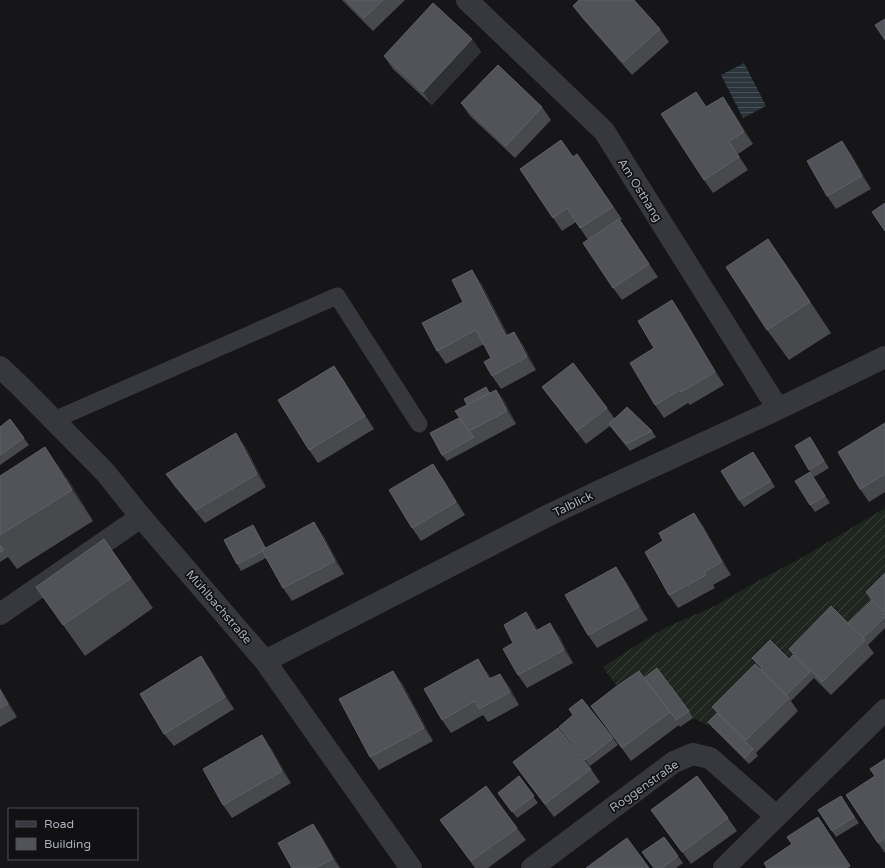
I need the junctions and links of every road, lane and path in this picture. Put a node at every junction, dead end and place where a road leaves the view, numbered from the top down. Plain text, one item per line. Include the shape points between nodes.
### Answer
1 (466, 0) edge
2 (885, 357) edge
3 (0, 367) edge
4 (778, 409) junction
5 (54, 420) junction
6 (419, 424) dead end
7 (141, 517) junction
8 (0, 614) edge
9 (265, 661) junction
10 (885, 710) edge
11 (776, 816) junction
12 (411, 868) edge
13 (532, 868) edge
14 (724, 868) edge

1 - 4 street, Am Osthang via 604,131
2 - 4 street, Talblick
3 - 5 street, Mühlbachstraße
4 - 9 street, Talblick via 556,512
5 - 6 lane via 337,296
5 - 7 street, Mühlbachstraße via 105,472
7 - 8 street
7 - 9 street, Mühlbachstraße
9 - 12 street, Mühlbachstraße
10 - 11 street
11 - 13 street, Roggenstraße via 710,758 693,754 674,762
11 - 14 street

